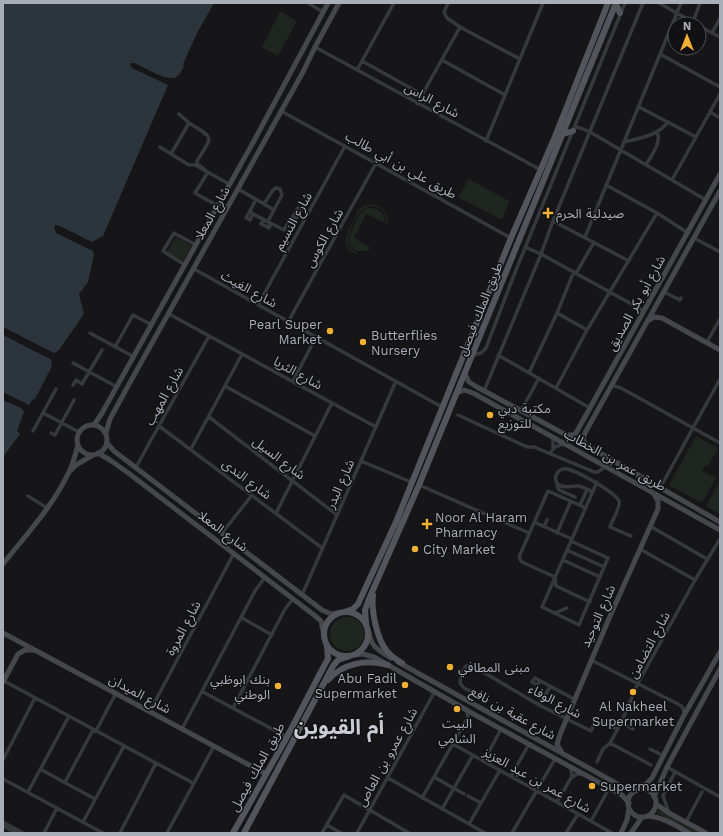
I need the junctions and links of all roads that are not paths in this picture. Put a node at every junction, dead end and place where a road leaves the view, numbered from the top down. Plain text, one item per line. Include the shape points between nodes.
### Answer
1 (308, 3) edge
2 (328, 3) edge
3 (337, 3) edge
4 (394, 3) edge
5 (448, 3) edge
6 (543, 3) edge
7 (608, 3) edge
8 (616, 3) edge
9 (625, 3) edge
10 (642, 3) edge
11 (659, 3) edge
12 (681, 3) edge
13 (700, 3) edge
14 (323, 12) junction
15 (620, 13) junction
16 (677, 13) junction
17 (682, 16) edge
18 (696, 16) edge
19 (720, 18) edge
20 (460, 27) junction
21 (707, 30) edge
22 (712, 33) junction
23 (720, 37) edge
24 (315, 47) junction
25 (660, 54) junction
26 (442, 60) junction
27 (520, 60) junction
28 (362, 61) junction
29 (356, 70) junction
30 (720, 87) edge
31 (720, 94) edge
32 (423, 95) junction
33 (505, 95) junction
34 (418, 104) junction
35 (273, 106) junction
36 (639, 107) junction
37 (281, 111) junction
38 (710, 112) junction
39 (178, 114) dead end
40 (720, 118) edge
41 (668, 122) junction
42 (189, 123) junction
43 (574, 128) junction
44 (590, 132) junction
45 (657, 132) junction
46 (563, 134) junction
47 (696, 138) junction
48 (486, 141) junction
49 (624, 142) junction
50 (345, 146) junction
51 (160, 147) dead end
52 (258, 151) junction
53 (621, 151) junction
54 (171, 154) junction
55 (376, 163) junction
56 (646, 165) junction
57 (541, 170) junction
58 (206, 171) junction
59 (720, 174) edge
60 (672, 180) junction
61 (229, 184) junction
62 (606, 185) junction
63 (238, 189) junction
64 (720, 191) edge
65 (256, 199) junction
66 (718, 199) edge
67 (706, 200) junction
68 (264, 204) junction
69 (218, 206) junction
70 (274, 210) junction
71 (657, 213) junction
72 (291, 220) dead end
73 (268, 221) junction
74 (553, 221) junction
75 (688, 233) junction
76 (522, 234) junction
77 (585, 237) junction
78 (511, 238) junction
79 (694, 238) junction
80 (594, 242) junction
81 (196, 246) junction
82 (525, 247) junction
83 (720, 252) edge
84 (541, 254) junction
85 (673, 260) junction
86 (629, 261) junction
87 (185, 265) junction
88 (194, 270) junction
89 (574, 273) junction
90 (664, 292) junction
91 (610, 293) junction
92 (656, 304) junction
93 (258, 305) junction
94 (644, 311) junction
95 (169, 314) junction
96 (557, 314) junction
97 (662, 318) junction
98 (720, 319) edge
99 (288, 322) junction
100 (647, 322) junction
101 (152, 325) junction
102 (587, 330) junction
103 (90, 333) dead end
104 (209, 336) junction
105 (630, 336) junction
106 (316, 337) junction
107 (707, 342) junction
108 (115, 347) junction
109 (102, 350) dead end
110 (720, 350) edge
111 (242, 354) junction
112 (472, 355) junction
113 (498, 355) junction
114 (134, 357) junction
115 (72, 363) dead end
116 (621, 368) junction
117 (89, 372) junction
118 (529, 373) junction
119 (465, 374) junction
120 (539, 378) junction
121 (720, 379) edge
122 (293, 381) junction
123 (396, 381) junction
124 (73, 385) dead end
125 (612, 385) junction
126 (225, 386) junction
127 (117, 387) junction
128 (556, 388) junction
129 (56, 389) dead end
130 (484, 391) junction
131 (457, 393) junction
132 (74, 400) dead end
133 (332, 403) junction
134 (511, 405) junction
135 (442, 407) junction
136 (590, 408) junction
137 (522, 411) junction
138 (507, 412) junction
139 (43, 413) junction
140 (458, 415) dead end
141 (209, 417) junction
142 (61, 423) junction
143 (94, 425) junction
144 (159, 426) junction
145 (376, 427) junction
146 (693, 428) junction
147 (33, 431) dead end
148 (79, 432) junction
149 (51, 433) dead end
150 (106, 433) junction
151 (565, 435) junction
152 (315, 436) junction
153 (553, 438) junction
154 (107, 443) junction
155 (720, 443) edge
156 (563, 444) junction
157 (78, 445) junction
158 (588, 448) junction
159 (191, 449) junction
160 (553, 449) junction
161 (550, 453) junction
162 (96, 454) junction
163 (361, 461) junction
164 (136, 467) junction
165 (605, 467) junction
166 (70, 472) junction
167 (292, 481) junction
168 (411, 482) junction
169 (597, 482) junction
170 (557, 484) junction
171 (419, 485) junction
172 (660, 488) junction
173 (587, 490) junction
174 (593, 492) junction
175 (652, 492) junction
176 (252, 495) junction
177 (28, 496) dead end
178 (576, 497) dead end
179 (571, 501) junction
180 (580, 505) junction
181 (674, 505) junction
182 (47, 508) junction
183 (586, 508) junction
184 (658, 509) junction
185 (276, 513) junction
186 (337, 515) junction
187 (708, 515) junction
188 (547, 520) dead end
189 (703, 521) junction
190 (534, 522) junction
191 (720, 522) edge
192 (650, 526) junction
193 (544, 527) junction
194 (720, 532) edge
195 (222, 533) junction
196 (557, 533) junction
197 (529, 534) junction
198 (631, 536) dead end
199 (720, 538) edge
200 (572, 540) junction
201 (322, 548) junction
202 (640, 549) junction
203 (567, 550) junction
204 (234, 553) junction
205 (707, 559) junction
206 (563, 560) junction
207 (3, 564) edge
208 (604, 567) junction
209 (265, 577) junction
210 (555, 577) junction
211 (600, 577) junction
212 (695, 580) junction
213 (374, 588) junction
214 (302, 595) junction
215 (293, 599) junction
216 (590, 602) junction
217 (567, 608) dead end
218 (342, 613) junction
219 (555, 613) junction
220 (242, 618) junction
221 (366, 623) junction
222 (368, 632) junction
223 (3, 633) edge
224 (272, 635) junction
225 (324, 636) junction
226 (16, 640) junction
227 (327, 646) junction
228 (36, 650) junction
229 (720, 652) edge
230 (18, 654) junction
231 (353, 655) junction
232 (591, 660) junction
233 (402, 663) junction
234 (388, 665) junction
235 (720, 669) edge
236 (540, 681) dead end
237 (3, 682) edge
238 (437, 683) junction
239 (638, 684) junction
240 (323, 686) junction
241 (550, 686) junction
242 (434, 691) junction
243 (203, 692) junction
244 (472, 692) dead end
245 (116, 694) junction
246 (36, 698) junction
247 (574, 699) junction
248 (691, 702) junction
249 (540, 705) junction
250 (680, 705) junction
251 (233, 708) junction
252 (466, 709) junction
253 (150, 711) junction
254 (69, 716) junction
255 (477, 716) junction
256 (468, 717) junction
257 (683, 717) junction
258 (566, 719) junction
259 (621, 723) junction
260 (182, 729) junction
261 (501, 729) junction
262 (617, 729) junction
263 (633, 729) dead end
264 (96, 731) junction
265 (560, 732) junction
266 (287, 737) junction
267 (543, 742) junction
268 (610, 743) junction
269 (453, 744) junction
270 (529, 744) junction
271 (124, 746) junction
272 (214, 746) junction
273 (650, 749) dead end
274 (561, 752) junction
275 (473, 755) junction
276 (664, 756) junction
277 (555, 759) junction
278 (3, 760) edge
279 (484, 761) junction
280 (597, 762) dead end
281 (156, 763) junction
282 (651, 765) dead end
283 (569, 766) junction
284 (667, 767) junction
285 (40, 769) junction
286 (500, 770) junction
287 (675, 772) junction
288 (266, 774) junction
289 (583, 774) junction
290 (511, 776) junction
291 (434, 777) junction
292 (388, 778) junction
293 (571, 778) junction
294 (3, 779) edge
295 (65, 782) junction
296 (193, 783) junction
297 (454, 788) junction
298 (639, 790) junction
299 (720, 790) edge
300 (537, 791) junction
301 (28, 792) junction
302 (606, 792) dead end
303 (702, 792) dead end
304 (464, 794) dead end
305 (468, 796) dead end
306 (718, 796) edge
307 (654, 797) junction
308 (95, 798) junction
309 (422, 798) junction
310 (557, 802) junction
311 (481, 803) junction
312 (656, 804) junction
313 (629, 805) junction
314 (57, 808) junction
315 (442, 809) junction
316 (370, 810) junction
317 (669, 813) junction
318 (578, 814) junction
319 (644, 816) junction
320 (591, 821) junction
321 (3, 822) edge
322 (83, 822) junction
323 (686, 822) junction
324 (470, 824) junction
325 (327, 825) junction
326 (3, 826) edge
327 (16, 833) edge
328 (23, 833) edge
329 (44, 833) edge
330 (103, 833) edge
331 (120, 833) edge
332 (167, 833) edge
333 (233, 833) edge
334 (244, 833) edge
335 (322, 833) edge
336 (341, 833) edge
337 (357, 833) edge
338 (409, 833) edge
339 (485, 833) edge
340 (512, 833) edge
341 (566, 833) edge
342 (612, 833) edge
343 (621, 833) edge
344 (630, 833) edge
345 (689, 833) edge
346 (706, 833) edge

1 - 14 street
2 - 14 street, شارع المعلا
3 - 24 street, شارع المعلا
4 - 28 street
5 - 20 street via 444,10 445,16
6 - 27 street
7 - 57 main road, طريق الملك فيصل
8 - 15 main road
8 - 46 main road, طريق الملك فيصل
9 - 15 street
10 - 44 street
11 - 16 street
12 - 16 street
13 - 18 street
14 - 35 street, شارع المعلا
15 - 43 street
16 - 17 street
16 - 25 street
19 - 22 street
20 - 26 street
20 - 27 street
21 - 22 street
22 - 23 street
24 - 29 street, شارع الراس
24 - 37 street, شارع المعلا
25 - 30 street
25 - 36 street
26 - 32 street
26 - 33 street
27 - 33 street
28 - 29 street
28 - 32 street
29 - 34 street, شارع الراس
31 - 38 street
32 - 34 street
33 - 48 street
34 - 48 street, شارع الراس
35 - 52 street via 252,150
35 - 61 street, شارع المعلا
36 - 41 street
36 - 49 street
37 - 50 street, طريق علي بن أبي طالب
37 - 52 street, شارع المعلا
38 - 40 street
38 - 47 street
39 - 42 street
41 - 45 street
41 - 47 street
42 - 54 street
42 - 58 street via 208,134 209,141 197,160
43 - 44 street
43 - 46 main road
43 - 82 street
44 - 53 street
44 - 74 street
45 - 49 street
45 - 56 street via 658,144
46 - 76 main road, طريق الملك فيصل
47 - 60 street
48 - 57 street, شارع الراس
49 - 53 street
50 - 55 street, طريق علي بن أبي طالب
50 - 93 street, شارع النسيم
51 - 54 street
52 - 63 street, شارع المعلا
53 - 56 street
53 - 62 street
54 - 58 street via 189,165
55 - 78 street, طريق علي بن أبي طالب
55 - 99 street, شارع الكوس
56 - 60 street
57 - 76 main road via 544,174
57 - 78 main road, طريق الملك فيصل
58 - 61 street
58 - 69 street via 196,193
59 - 67 street, شارع أبو بكر الصديق
60 - 67 street
61 - 63 street
61 - 69 street, شارع المعلا
62 - 71 street
62 - 77 street
63 - 65 street
63 - 88 street, شارع المعلا
64 - 66 street, شارع أبو بكر الصديق
65 - 68 street
65 - 73 street via 252,212
66 - 79 street, شارع أبو بكر الصديق
67 - 75 street, شارع أبو بكر الصديق
68 - 70 street
68 - 70 street via 272,190 280,189 282,195
69 - 81 street, شارع المعلا
70 - 73 street
71 - 75 street
71 - 86 street
72 - 73 street via 284,230
74 - 77 street
74 - 84 street
75 - 85 street, شارع أبو بكر الصديق
76 - 112 main road, طريق الملك فيصل
77 - 80 street
78 - 135 main road, طريق الملك فيصل
79 - 83 street
79 - 90 street, شارع أبو بكر الصديق
80 - 86 street
80 - 89 street
81 - 87 street, شارع المعلا
81 - 87 street via 174,233 163,251
82 - 84 street
82 - 112 street via 486,348 481,353
84 - 89 street
84 - 113 street
85 - 90 street via 678,258
85 - 94 street, شارع أبو بكر الصديق
86 - 91 street
87 - 101 street, شارع المعلا
88 - 93 street, شارع الغيث
88 - 95 street, شارع المعلا
89 - 91 street
89 - 96 street
90 - 92 street, شارع أبو بكر الصديق
91 - 94 street
91 - 102 street
92 - 97 street
92 - 100 street, شارع أبو بكر الصديق
93 - 99 street, شارع الغيث
94 - 105 street, شارع أبو بكر الصديق
95 - 104 street, شارع الثريا
95 - 150 street, شارع المعلا via 113,412
96 - 102 street
96 - 118 street
97 - 100 street via 654,317
97 - 107 street
98 - 107 street
99 - 106 street, شارع الغيث
100 - 116 street, شارع أبو بكر الصديق
101 - 108 street via 133,314
101 - 114 street, شارع المعلا
102 - 128 street
103 - 108 street
104 - 111 street, شارع الثريا
104 - 144 street, شارع المهب
105 - 116 street via 616,366 618,369
105 - 136 street, شارع أبو بكر الصديق
106 - 122 street
106 - 123 street, شارع الغيث
107 - 110 street
108 - 114 street
109 - 117 street
111 - 122 street, شارع الثريا
111 - 126 street
112 - 119 main road, طريق الملك فيصل
113 - 118 street
113 - 130 street
114 - 127 street, شارع المعلا
115 - 117 street
116 - 125 street, شارع أبو بكر الصديق
117 - 124 street via 82,384 76,380
117 - 127 street
118 - 120 street
119 - 130 street, طريق عمر بن الخطاب via 472,384
119 - 131 main road, طريق الملك فيصل
120 - 128 street
120 - 137 street
121 - 146 street
122 - 133 street, شارع الثريا
123 - 135 street, شارع الغيث
123 - 145 street, شارع البدر
125 - 146 street
125 - 158 street, شارع أبو بكر الصديق via 585,433 583,439
126 - 141 street
126 - 152 street
127 - 143 street, شارع المعلا
128 - 136 street
129 - 139 street
130 - 134 street, طريق عمر بن الخطاب
131 - 138 street, طريق عمر بن الخطاب via 469,391
131 - 171 main road, طريق الملك فيصل
132 - 142 street
133 - 145 street, شارع الثريا
133 - 152 street
134 - 137 street, طريق عمر بن الخطاب
134 - 138 street
135 - 168 main road, طريق الملك فيصل
136 - 151 street, شارع أبو بكر الصديق via 576,433
137 - 151 street, طريق عمر بن الخطاب
138 - 153 street, طريق عمر بن الخطاب
139 - 142 street
139 - 147 street
140 - 161 street via 527,447 533,446
141 - 159 street
141 - 167 street, شارع السيل
142 - 148 street
142 - 149 street via 55,435
143 - 148 street via 85,426
143 - 150 street
144 - 159 street, شارع الندى
144 - 164 street, شارع المهب
145 - 163 street, شارع البدر
146 - 155 street
146 - 172 street
148 - 157 street
150 - 154 street
151 - 158 street, طريق عمر بن الخطاب
152 - 167 street
153 - 156 street, طريق عمر بن الخطاب
153 - 160 street
154 - 162 street
154 - 164 street, شارع المعلا
156 - 160 street
156 - 165 street, طريق عمر بن الخطاب
157 - 162 street via 84,453
157 - 166 street
158 - 172 street, طريق عمر بن الخطاب
159 - 176 street, شارع الندى
160 - 161 street
161 - 165 street via 595,473
162 - 166 street via 76,465
162 - 204 street, شارع المعلا via 110,460 131,475
163 - 168 street
163 - 186 street, شارع البدر
164 - 195 street, شارع المعلا
165 - 175 street, طريق عمر بن الخطاب
166 - 182 street
167 - 185 street
167 - 186 street, شارع السيل
168 - 218 main road, طريق الملك فيصل via 358,604
169 - 170 street via 566,468 556,474
169 - 174 street
169 - 198 street via 619,501 610,526
170 - 173 street via 566,487 577,485
170 - 178 street via 559,490
171 - 197 street
171 - 213 main road, طريق الملك فيصل
172 - 187 street, طريق عمر بن الخطاب
173 - 174 street
173 - 180 street
174 - 183 street
175 - 181 street, طريق عمر بن الخطاب
175 - 184 street via 658,501
176 - 185 street, شارع الندى
176 - 195 street
177 - 182 street
179 - 180 street
179 - 190 street via 548,491
179 - 196 street
180 - 183 street
181 - 184 street via 665,505
181 - 189 street, طريق عمر بن الخطاب
182 - 207 street
183 - 200 street
184 - 192 street, شارع التوحيد
185 - 201 street, شارع الندى
186 - 201 street, شارع البدر
187 - 189 street via 709,519
187 - 191 street, طريق عمر بن الخطاب
188 - 193 street
189 - 194 street, طريق عمر بن الخطاب
190 - 193 street
190 - 197 street
192 - 202 street, شارع التوحيد
192 - 205 street
193 - 196 street
195 - 214 street, شارع المعلا
196 - 200 street
197 - 210 street via 520,554 521,561
199 - 205 street, شارع التضامن
200 - 203 street
200 - 208 street via 608,558
201 - 214 street, شارع البدر
202 - 212 street
202 - 232 street, شارع التوحيد
203 - 206 street
203 - 208 street
204 - 209 street, شارع المعلا
204 - 253 street, شارع المروة
205 - 212 street, شارع التضامن
206 - 210 street
206 - 211 street
208 - 211 street
209 - 215 street, شارع المعلا
209 - 220 street
210 - 216 street via 556,586
210 - 219 street via 542,607
211 - 216 street
212 - 239 street, شارع التضامن
213 - 221 main road, طريق الملك فيصل via 365,610
213 - 233 main road via 372,609 382,642 386,651
214 - 218 street, شارع المعلا via 327,613
215 - 224 street
215 - 225 street, شارع المعلا via 321,621
216 - 219 street via 579,624
217 - 219 street
218 - 221 main road via 356,614
218 - 225 main road via 328,622
220 - 224 street
220 - 243 street
221 - 222 main road
222 - 231 main road via 366,645
222 - 233 street, شارع عقبة بن نافع via 371,643 377,649
223 - 226 street, شارع الميدان
224 - 251 street
225 - 227 main road
226 - 228 street, شارع الميدان
226 - 230 street
227 - 231 main road via 337,654
227 - 266 main road, طريق الملك فيصل via 326,664
228 - 230 street via 25,650
228 - 245 street, شارع الميدان
229 - 248 street
230 - 237 street
231 - 234 street, شارع عقبة بن نافع via 368,655
231 - 240 main road, طريق الملك فيصل via 338,660
232 - 239 street
232 - 247 street, شارع التوحيد
233 - 238 street, شارع عقبة بن نافع
234 - 240 main road via 373,662 355,664 337,672
234 - 242 street, شارع عقبة بن نافع
235 - 284 street
236 - 241 street
237 - 246 street
238 - 242 street
238 - 267 street, شارع عقبة بن نافع
239 - 250 street
239 - 259 street, شارع التضامن
240 - 334 main road, طريق الملك فيصل
241 - 247 street
241 - 249 street
242 - 252 street, شارع عقبة بن نافع
242 - 292 street, شارع عمرو بن العاص
243 - 251 street
243 - 260 street
244 - 249 street, شارع الوفاء via 460,683 461,674 469,665
245 - 253 street, شارع الميدان
245 - 264 street
246 - 254 street
246 - 278 street
247 - 258 street, شارع التوحيد
248 - 250 street
248 - 257 street
249 - 258 street, شارع الوفاء
250 - 257 street via 683,708
251 - 266 street
252 - 255 street, شارع عقبة بن نافع
252 - 256 street
253 - 260 street, شارع الميدان
254 - 264 street
254 - 285 street
255 - 256 street
255 - 261 street, شارع عقبة بن نافع
256 - 269 street
257 - 276 street
258 - 262 street, شارع الوفاء via 591,731 596,719
258 - 265 street, شارع التوحيد
259 - 262 street, شارع التضامن
259 - 263 street
260 - 272 street, شارع الميدان
261 - 270 street, شارع عقبة بن نافع
261 - 279 street
262 - 268 street, شارع التضامن
264 - 271 street
264 - 295 street via 92,732
265 - 267 street via 553,742
265 - 274 street, شارع التوحيد via 557,744
266 - 288 main road, طريق الملك فيصل
267 - 274 street, شارع عقبة بن نافع
268 - 280 street, شارع التضامن
268 - 282 street
269 - 275 street, شارع عمر بن عبد العزيز
269 - 291 street
270 - 277 street, شارع عقبة بن نافع
270 - 290 street
271 - 281 street
271 - 308 street
272 - 288 street, شارع الميدان
272 - 296 street
273 - 276 street
274 - 298 street, شارع عقبة بن نافع via 621,786
275 - 279 street, شارع عمر بن عبد العزيز
275 - 297 street
276 - 298 street via 652,778
277 - 283 street, شارع عقبة بن نافع
277 - 300 street
279 - 286 street, شارع عمر بن عبد العزيز
281 - 296 street
281 - 331 street
283 - 289 street, شارع عقبة بن نافع
283 - 293 street
284 - 287 street
284 - 307 street
285 - 295 street
285 - 301 street
286 - 290 street, شارع عمر بن عبد العزيز
286 - 311 street
287 - 306 street
287 - 317 street via 663,796
288 - 333 main road, طريق الملك فيصل
289 - 293 street
289 - 313 street, شارع عقبة بن نافع via 622,795
290 - 300 street, شارع عمر بن عبد العزيز
291 - 297 street
291 - 309 street
292 - 309 street
292 - 316 street, شارع عمرو بن العاص
293 - 310 street
294 - 301 street
295 - 308 street
296 - 332 street
297 - 304 street
297 - 315 street
298 - 307 street via 649,791
298 - 313 street via 631,796
299 - 306 street
300 - 310 street, شارع عمر بن عبد العزيز
300 - 340 street
301 - 314 street
302 - 320 street
303 - 323 street
305 - 311 street
307 - 312 street
308 - 322 street
309 - 315 street
310 - 318 street, شارع عمر بن عبد العزيز
311 - 324 street
312 - 317 street
312 - 319 street via 654,810
313 - 319 street via 636,815
313 - 343 street via 627,820
314 - 322 street
314 - 329 street
315 - 324 street
316 - 325 street via 344,795
316 - 337 street, شارع عمرو بن العاص
316 - 338 street
317 - 323 street
318 - 320 street, شارع عمر بن عبد العزيز
318 - 341 street
319 - 344 street
319 - 345 street via 666,820
320 - 342 street, شارع عمر بن عبد العزيز
321 - 328 street
322 - 330 street
323 - 346 street
324 - 339 street
325 - 335 street
325 - 336 street
326 - 327 street

